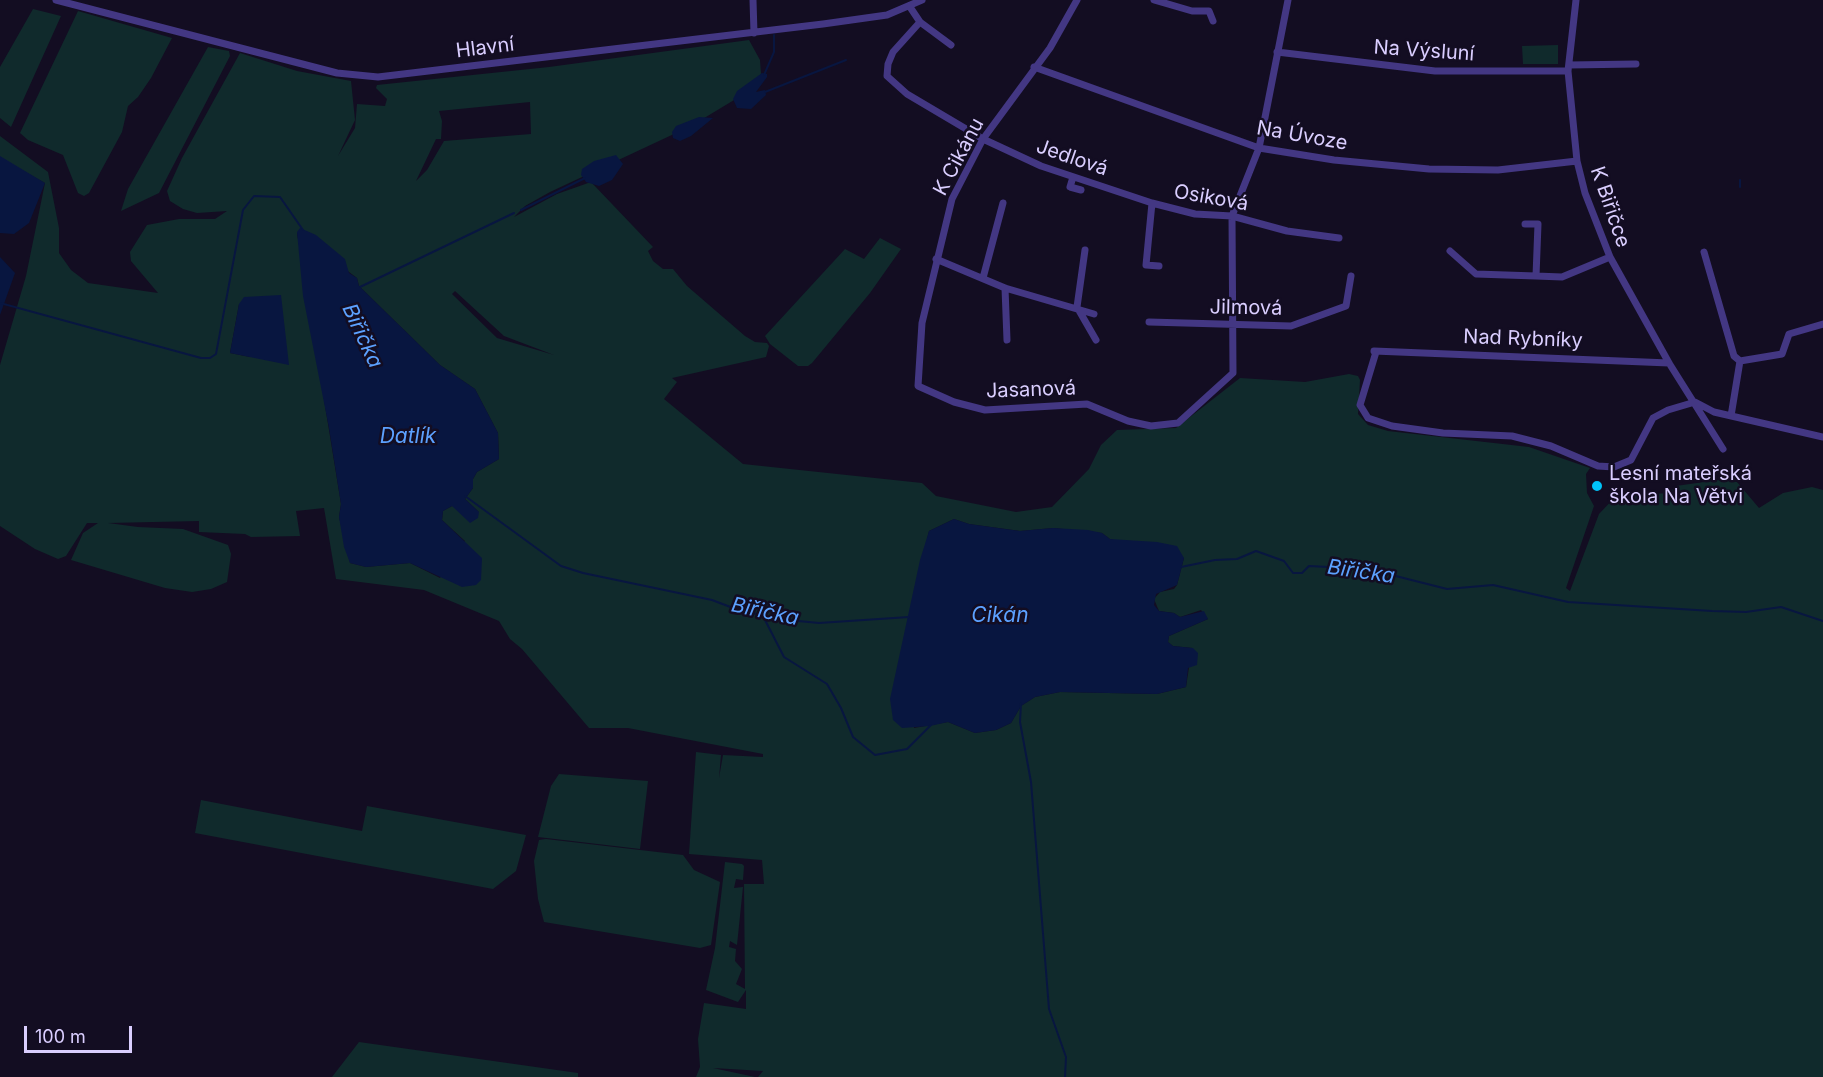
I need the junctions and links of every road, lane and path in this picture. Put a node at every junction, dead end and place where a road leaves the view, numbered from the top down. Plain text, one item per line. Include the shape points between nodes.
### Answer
1 (56, 0) edge
2 (753, 0) edge
3 (922, 0) edge
4 (1077, 0) edge
5 (1154, 0) edge
6 (1288, 0) edge
7 (1576, 0) edge
8 (69, 2) edge
9 (910, 7) junction
10 (1213, 21) dead end
11 (920, 22) junction
12 (754, 33) junction
13 (951, 45) dead end
14 (1277, 52) junction
15 (1636, 64) dead end
16 (1034, 67) junction
17 (1568, 68) junction
18 (983, 140) junction
19 (1258, 148) junction
20 (1577, 161) junction
21 (1073, 177) junction
22 (1081, 190) dead end
23 (1003, 203) dead end
24 (1152, 203) junction
25 (1232, 216) junction
26 (1525, 224) dead end
27 (1339, 238) dead end
28 (1085, 250) dead end
29 (1450, 251) dead end
30 (1704, 252) dead end
31 (1610, 257) junction
32 (936, 259) junction
33 (1159, 266) dead end
34 (1350, 276) dead end
35 (1536, 276) junction
36 (983, 278) junction
37 (1005, 288) junction
38 (1077, 307) junction
39 (1094, 314) dead end
40 (1149, 322) dead end
41 (1234, 323) junction
42 (1823, 324) edge
43 (1007, 339) dead end
44 (1095, 340) dead end
45 (1740, 361) junction
46 (1669, 363) junction
47 (918, 386) joint
48 (1695, 402) junction
49 (1731, 416) junction
50 (1823, 437) edge
51 (1723, 449) dead end

1 - 8 street, Hlavní
2 - 12 street
3 - 9 street, Hlavní
4 - 16 street, K Cikánu via 1050,48
5 - 10 street via 1192,11 1209,11
6 - 14 street
7 - 17 street, K Biřičce
8 - 12 street, Hlavní via 337,73 378,77
9 - 11 street
9 - 12 street, Hlavní via 887,15
11 - 13 street
11 - 18 street, Jedlová via 893,52 887,76 908,94
14 - 17 street, Na Výsluní via 1436,71
14 - 19 street
15 - 17 street, Na Výsluní
16 - 18 street, K Cikánu
16 - 19 street, Na Úvoze
17 - 20 street, K Biřičce
18 - 21 street, Jedlová
18 - 32 street, K Cikánu via 952,199
19 - 20 street, Na Úvoze via 1429,169 1498,170
19 - 25 street
20 - 31 street, K Biřičce
21 - 22 street via 1070,187
21 - 24 street, Jedlová
23 - 36 street
24 - 25 street, Osiková via 1195,214
24 - 33 street, Osiková via 1146,265
25 - 27 street, Osiková via 1287,231
25 - 41 street
26 - 35 street via 1538,224
28 - 38 street
29 - 35 street via 1476,274
30 - 45 street via 1734,356
31 - 35 street via 1562,277
31 - 46 street, K Biřičce
32 - 36 street
32 - 47 street, K Cikánu via 922,323
34 - 41 street, Jilmová via 1346,306 1291,326
36 - 37 street
37 - 38 street
37 - 43 street
38 - 39 street
38 - 44 street
40 - 41 street, Jilmová
41 - 47 street, Jasanová via 1233,373 1178,423 1151,426 1087,404 985,410
42 - 45 street via 1789,334 1782,354
45 - 49 street
46 - 48 street, K Biřičce
46 - 48 street, Nad Rybníky via 1374,351 1360,405 1368,418 1392,426 1512,436 1608,468 1622,465 1636,453 1653,418
48 - 49 street
48 - 51 street, K Biřičce
49 - 50 street

